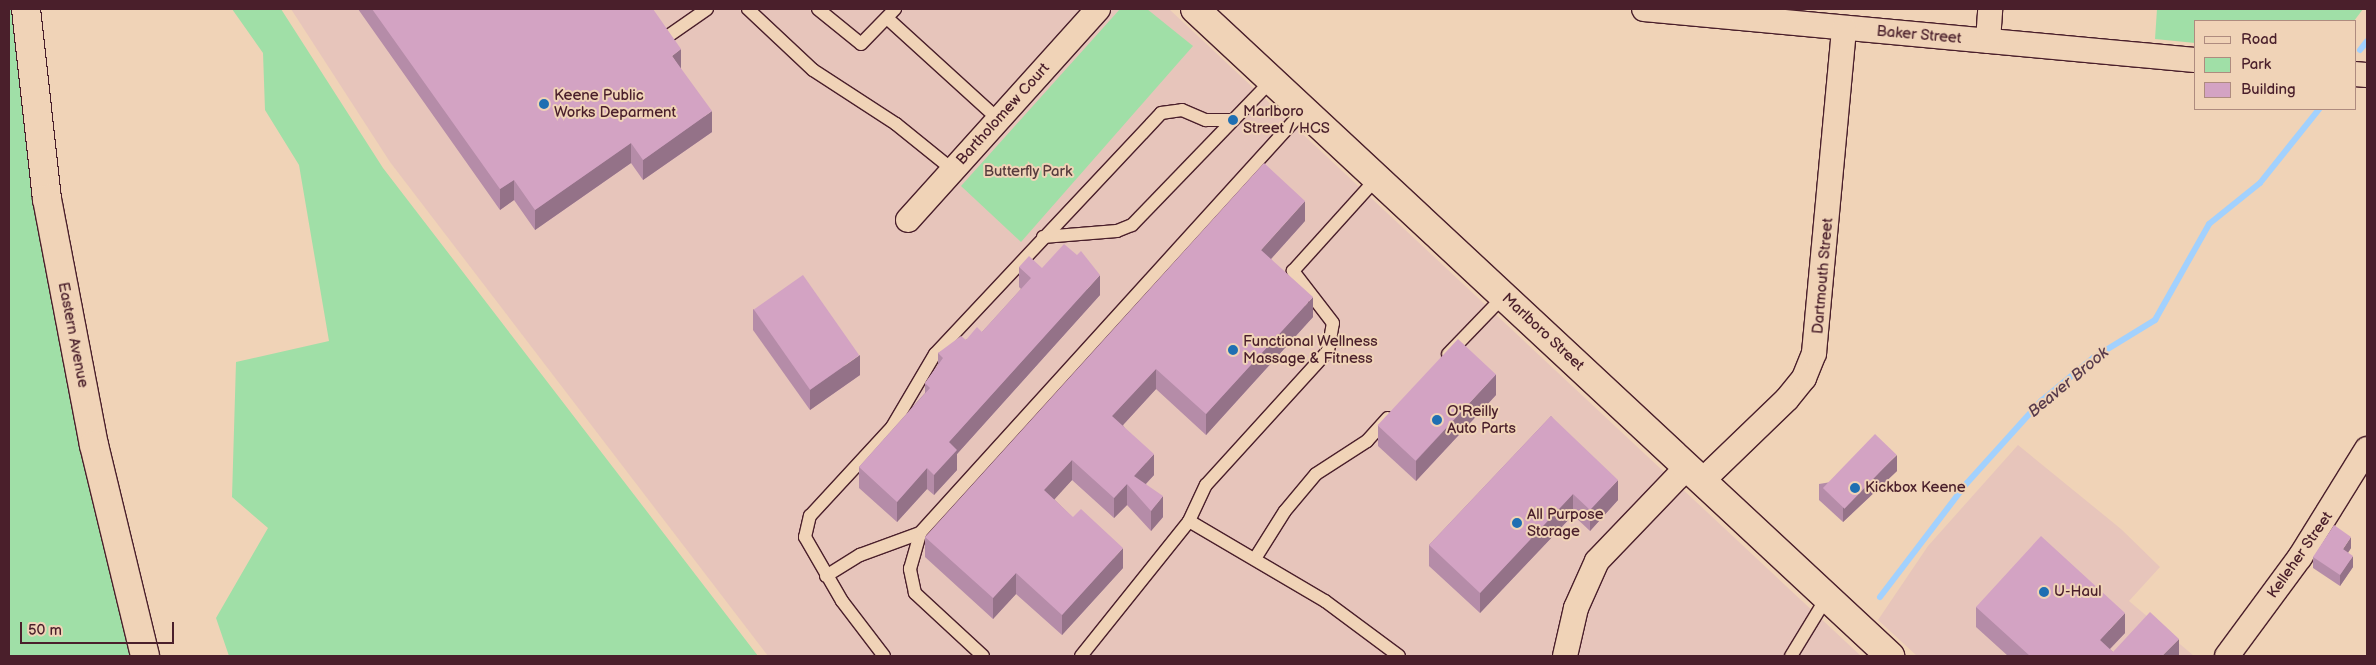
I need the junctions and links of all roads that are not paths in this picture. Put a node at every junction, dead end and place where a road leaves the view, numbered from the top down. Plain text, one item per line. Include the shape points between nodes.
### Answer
1 (26, 9) edge
2 (706, 9) edge
3 (748, 9) edge
4 (818, 9) edge
5 (1098, 9) edge
6 (1196, 9) edge
7 (1644, 9) edge
8 (1990, 9) edge
9 (891, 14) edge
10 (1760, 14) edge
11 (1844, 28) junction
12 (661, 41) edge
13 (1988, 41) junction
14 (2194, 60) edge
15 (1272, 80) junction
16 (1304, 110) junction
17 (999, 120) junction
18 (1232, 120) junction
19 (953, 170) junction
20 (1377, 178) junction
21 (908, 220) dead end
22 (1043, 238) junction
23 (1504, 296) junction
24 (1439, 364) edge
25 (1400, 406) edge
26 (2367, 449) edge
27 (1695, 474) junction
28 (1189, 521) junction
29 (920, 533) junction
30 (1256, 557) junction
31 (826, 576) junction
32 (1827, 597) junction
33 (145, 656) edge
34 (884, 656) edge
35 (983, 656) edge
36 (1081, 656) edge
37 (1399, 656) edge
38 (1565, 656) edge
39 (1791, 656) edge
40 (1890, 656) edge
41 (2227, 656) edge

1 - 33 street, Eastern Avenue via 32,95 48,208 94,445
2 - 12 lane
3 - 19 lane via 813,70 896,124
4 - 9 lane via 861,44
5 - 17 street, Bartholomew Court
6 - 15 street, Marlboro Street
7 - 10 street, Baker Street
8 - 13 street
9 - 17 lane
10 - 11 street, Baker Street
11 - 13 street, Baker Street
11 - 27 street, Dartmouth Street via 1814,353 1804,378 1787,399
13 - 14 street, Baker Street
15 - 16 street, Marlboro Street
15 - 18 lane
16 - 20 street, Marlboro Street
16 - 29 lane
17 - 19 street, Bartholomew Court
18 - 22 lane via 1132,224 1117,231
18 - 22 lane via 1206,120 1182,110 1161,113
19 - 21 street, Bartholomew Court
20 - 23 street, Marlboro Street
20 - 28 lane via 1292,271 1333,323 1328,351 1206,486
22 - 31 lane via 935,354 919,374 892,427 810,516 805,537
23 - 24 lane
23 - 27 street, Marlboro Street
25 - 30 lane via 1367,441 1316,474 1285,510
26 - 41 street, Kelleher Street via 2300,557
27 - 32 street, Marlboro Street
27 - 38 street, Dartmouth Street via 1598,562 1576,608
28 - 30 lane
28 - 36 lane
29 - 31 lane via 860,555
29 - 35 lane via 910,569 915,593
30 - 37 lane
31 - 34 lane
32 - 39 lane
32 - 40 street, Marlboro Street

